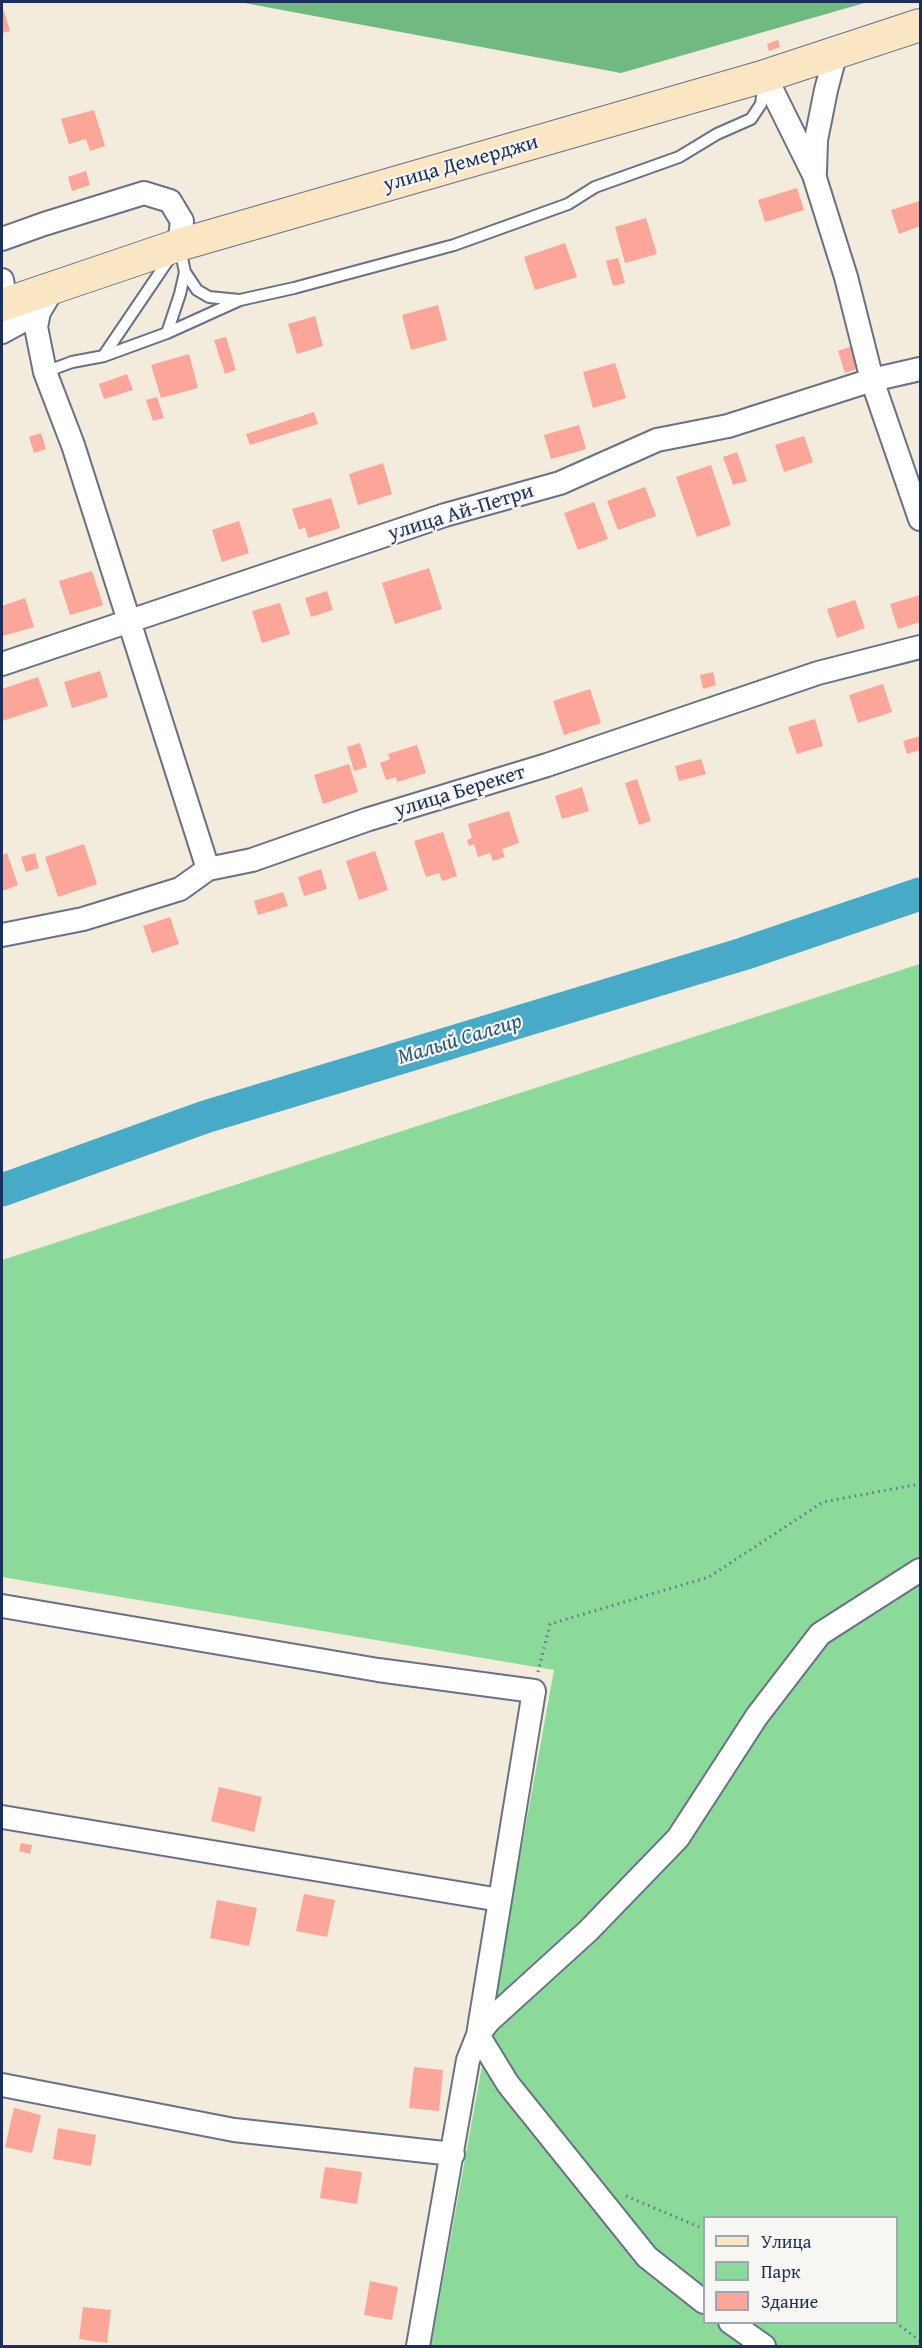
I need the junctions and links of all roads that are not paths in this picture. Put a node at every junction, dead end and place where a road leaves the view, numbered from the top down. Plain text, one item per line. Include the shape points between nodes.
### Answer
1 (921, 25) edge
2 (836, 52) junction
3 (765, 76) junction
4 (814, 175) junction
5 (2, 239) edge
6 (182, 259) junction
7 (46, 300) junction
8 (240, 300) junction
9 (3, 305) edge
10 (167, 333) junction
11 (104, 356) junction
12 (921, 369) edge
13 (45, 372) junction
14 (872, 380) junction
15 (921, 519) edge
16 (130, 623) junction
17 (921, 647) edge
18 (2, 664) edge
19 (208, 869) junction
20 (2, 934) edge
21 (921, 1570) edge
22 (2, 1606) edge
23 (2, 1817) edge
24 (500, 1900) junction
25 (478, 2035) junction
26 (2, 2085) edge
27 (453, 2154) junction
28 (703, 2300) edge
29 (733, 2324) edge
30 (418, 2346) edge
31 (764, 2346) edge

1 - 2 main road, улица Демерджи
2 - 3 main road, улица Демерджи
2 - 4 street via 816,140
3 - 4 street
3 - 6 main road, улица Демерджи
3 - 8 lane via 761,104 751,119 679,157 595,187 568,204 454,245
4 - 14 street via 846,277
5 - 6 street via 144,193 170,201 182,221
6 - 7 main road, улица Демерджи
6 - 8 lane via 197,290 209,297
6 - 10 lane
6 - 11 lane
7 - 9 main road, улица Демерджи
7 - 13 street via 36,327
8 - 10 lane
10 - 11 lane
11 - 13 lane
12 - 14 street, улица Ай-Петри
13 - 16 street via 73,445
14 - 15 street
14 - 16 street, улица Ай-Петри via 728,426 657,440 560,483 445,515
16 - 18 street, улица Ай-Петри
16 - 19 street
17 - 19 street, улица Берекет via 818,673 252,860
19 - 20 street, улица Берекет via 180,889 83,919
21 - 25 street via 820,1634 756,1716 678,1838 588,1931
22 - 24 street via 367,1668 534,1691
23 - 24 street
24 - 25 street
25 - 27 street via 468,2060
25 - 28 street via 508,2084 647,2257
26 - 27 street via 234,2130
27 - 30 street
29 - 31 street

